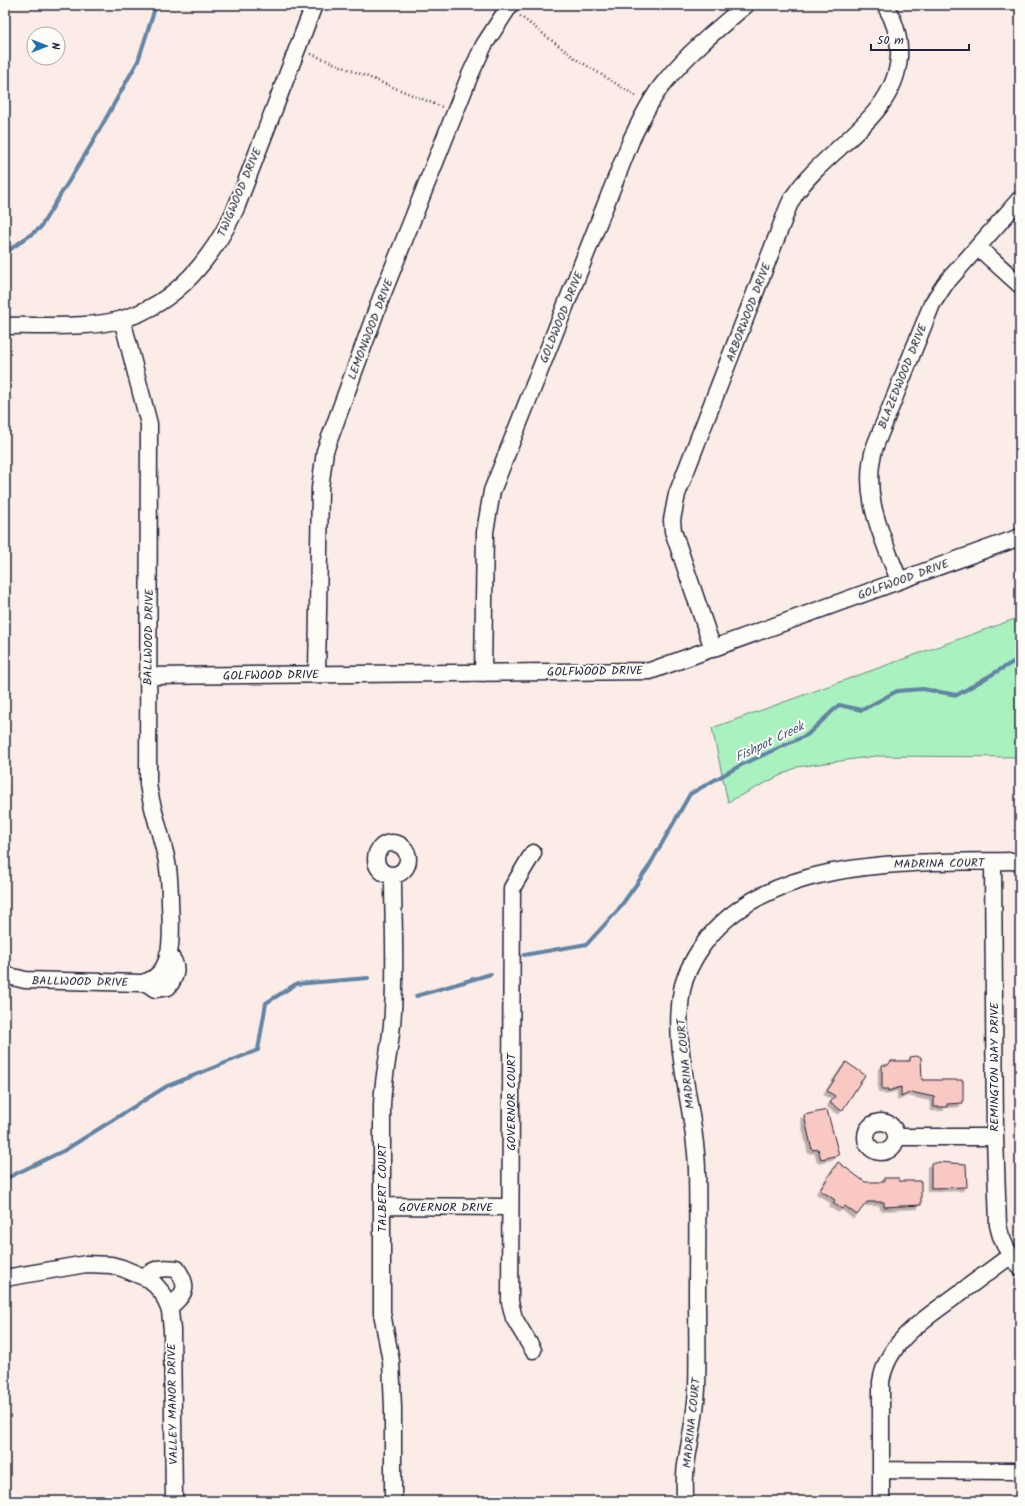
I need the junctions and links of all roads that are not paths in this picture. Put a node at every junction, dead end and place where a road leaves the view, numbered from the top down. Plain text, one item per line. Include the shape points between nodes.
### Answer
1 (314, 5) edge
2 (746, 5) edge
3 (885, 5) edge
4 (514, 10) edge
5 (1020, 199) edge
6 (978, 247) junction
7 (1020, 285) edge
8 (122, 319) junction
9 (5, 326) edge
10 (1020, 538) edge
11 (900, 580) junction
12 (713, 649) junction
13 (483, 673) junction
14 (317, 674) junction
15 (147, 676) junction
16 (533, 853) dead end
17 (1020, 861) edge
18 (993, 862) junction
19 (393, 876) dead end
20 (8, 980) edge
21 (897, 1137) dead end
22 (995, 1137) junction
23 (382, 1206) junction
24 (510, 1207) junction
25 (1015, 1261) edge
26 (144, 1277) junction
27 (5, 1278) edge
28 (169, 1308) junction
29 (533, 1350) dead end
30 (881, 1470) junction
31 (1020, 1471) edge
32 (174, 1501) edge
33 (392, 1501) edge
34 (685, 1501) edge
35 (881, 1501) edge

1 - 8 street, TWIGWOOD DRIVE via 224,233 210,255 183,284 161,301
2 - 13 street, GOLDWOOD DRIVE via 707,38 662,85 651,101 632,138 498,476 487,512 485,532
3 - 12 street, ARBORWOOD DRIVE via 898,32 900,48 896,73 888,96 794,196 677,494 672,520 673,531
4 - 14 street, LEMONWOOD DRIVE via 484,45 468,81 381,298 325,451 320,488
5 - 6 street, BLAZEDWOOD DRIVE
6 - 7 street
6 - 11 street, BLAZEDWOOD DRIVE via 945,284 928,312 870,462 869,480 874,514
8 - 9 street, TWIGWOOD DRIVE via 88,324
8 - 15 street, BALLWOOD DRIVE via 149,424
10 - 11 street, GOLFWOOD DRIVE
11 - 12 street, GOLFWOOD DRIVE
12 - 13 street, GOLFWOOD DRIVE via 650,670
13 - 14 street, GOLFWOOD DRIVE
14 - 15 street, GOLFWOOD DRIVE
15 - 20 street, BALLWOOD DRIVE via 148,784 150,801 165,850 170,883 172,924 165,966 152,981 145,982
16 - 24 street, GOVERNOR COURT via 512,888
17 - 18 street, MADRINA COURT
18 - 22 street, REMINGTON WAY DRIVE
18 - 34 street, MADRINA COURT via 868,865 840,869 792,883 747,904 728,917 713,930 690,968 682,988 680,1007 681,1048 697,1162 697,1389 686,1466
19 - 23 street, TALBERT COURT via 393,1009 390,1045 382,1085
21 - 22 street
22 - 25 street, REMINGTON WAY DRIVE via 998,1225 1001,1238
23 - 24 street, GOVERNOR DRIVE
23 - 33 street, TALBERT COURT via 382,1313 391,1361 393,1408
24 - 29 street, GOVERNOR COURT via 510,1302 514,1318
25 - 30 street via 920,1322 908,1331 893,1351 883,1370 881,1382
26 - 27 street, VALLEY MANOR DRIVE via 111,1265 95,1263
26 - 28 street, VALLEY MANOR DRIVE via 151,1280 163,1294
26 - 28 street via 153,1269 177,1268 186,1287 182,1296
28 - 32 street, VALLEY MANOR DRIVE via 172,1330
30 - 31 street
30 - 35 street

